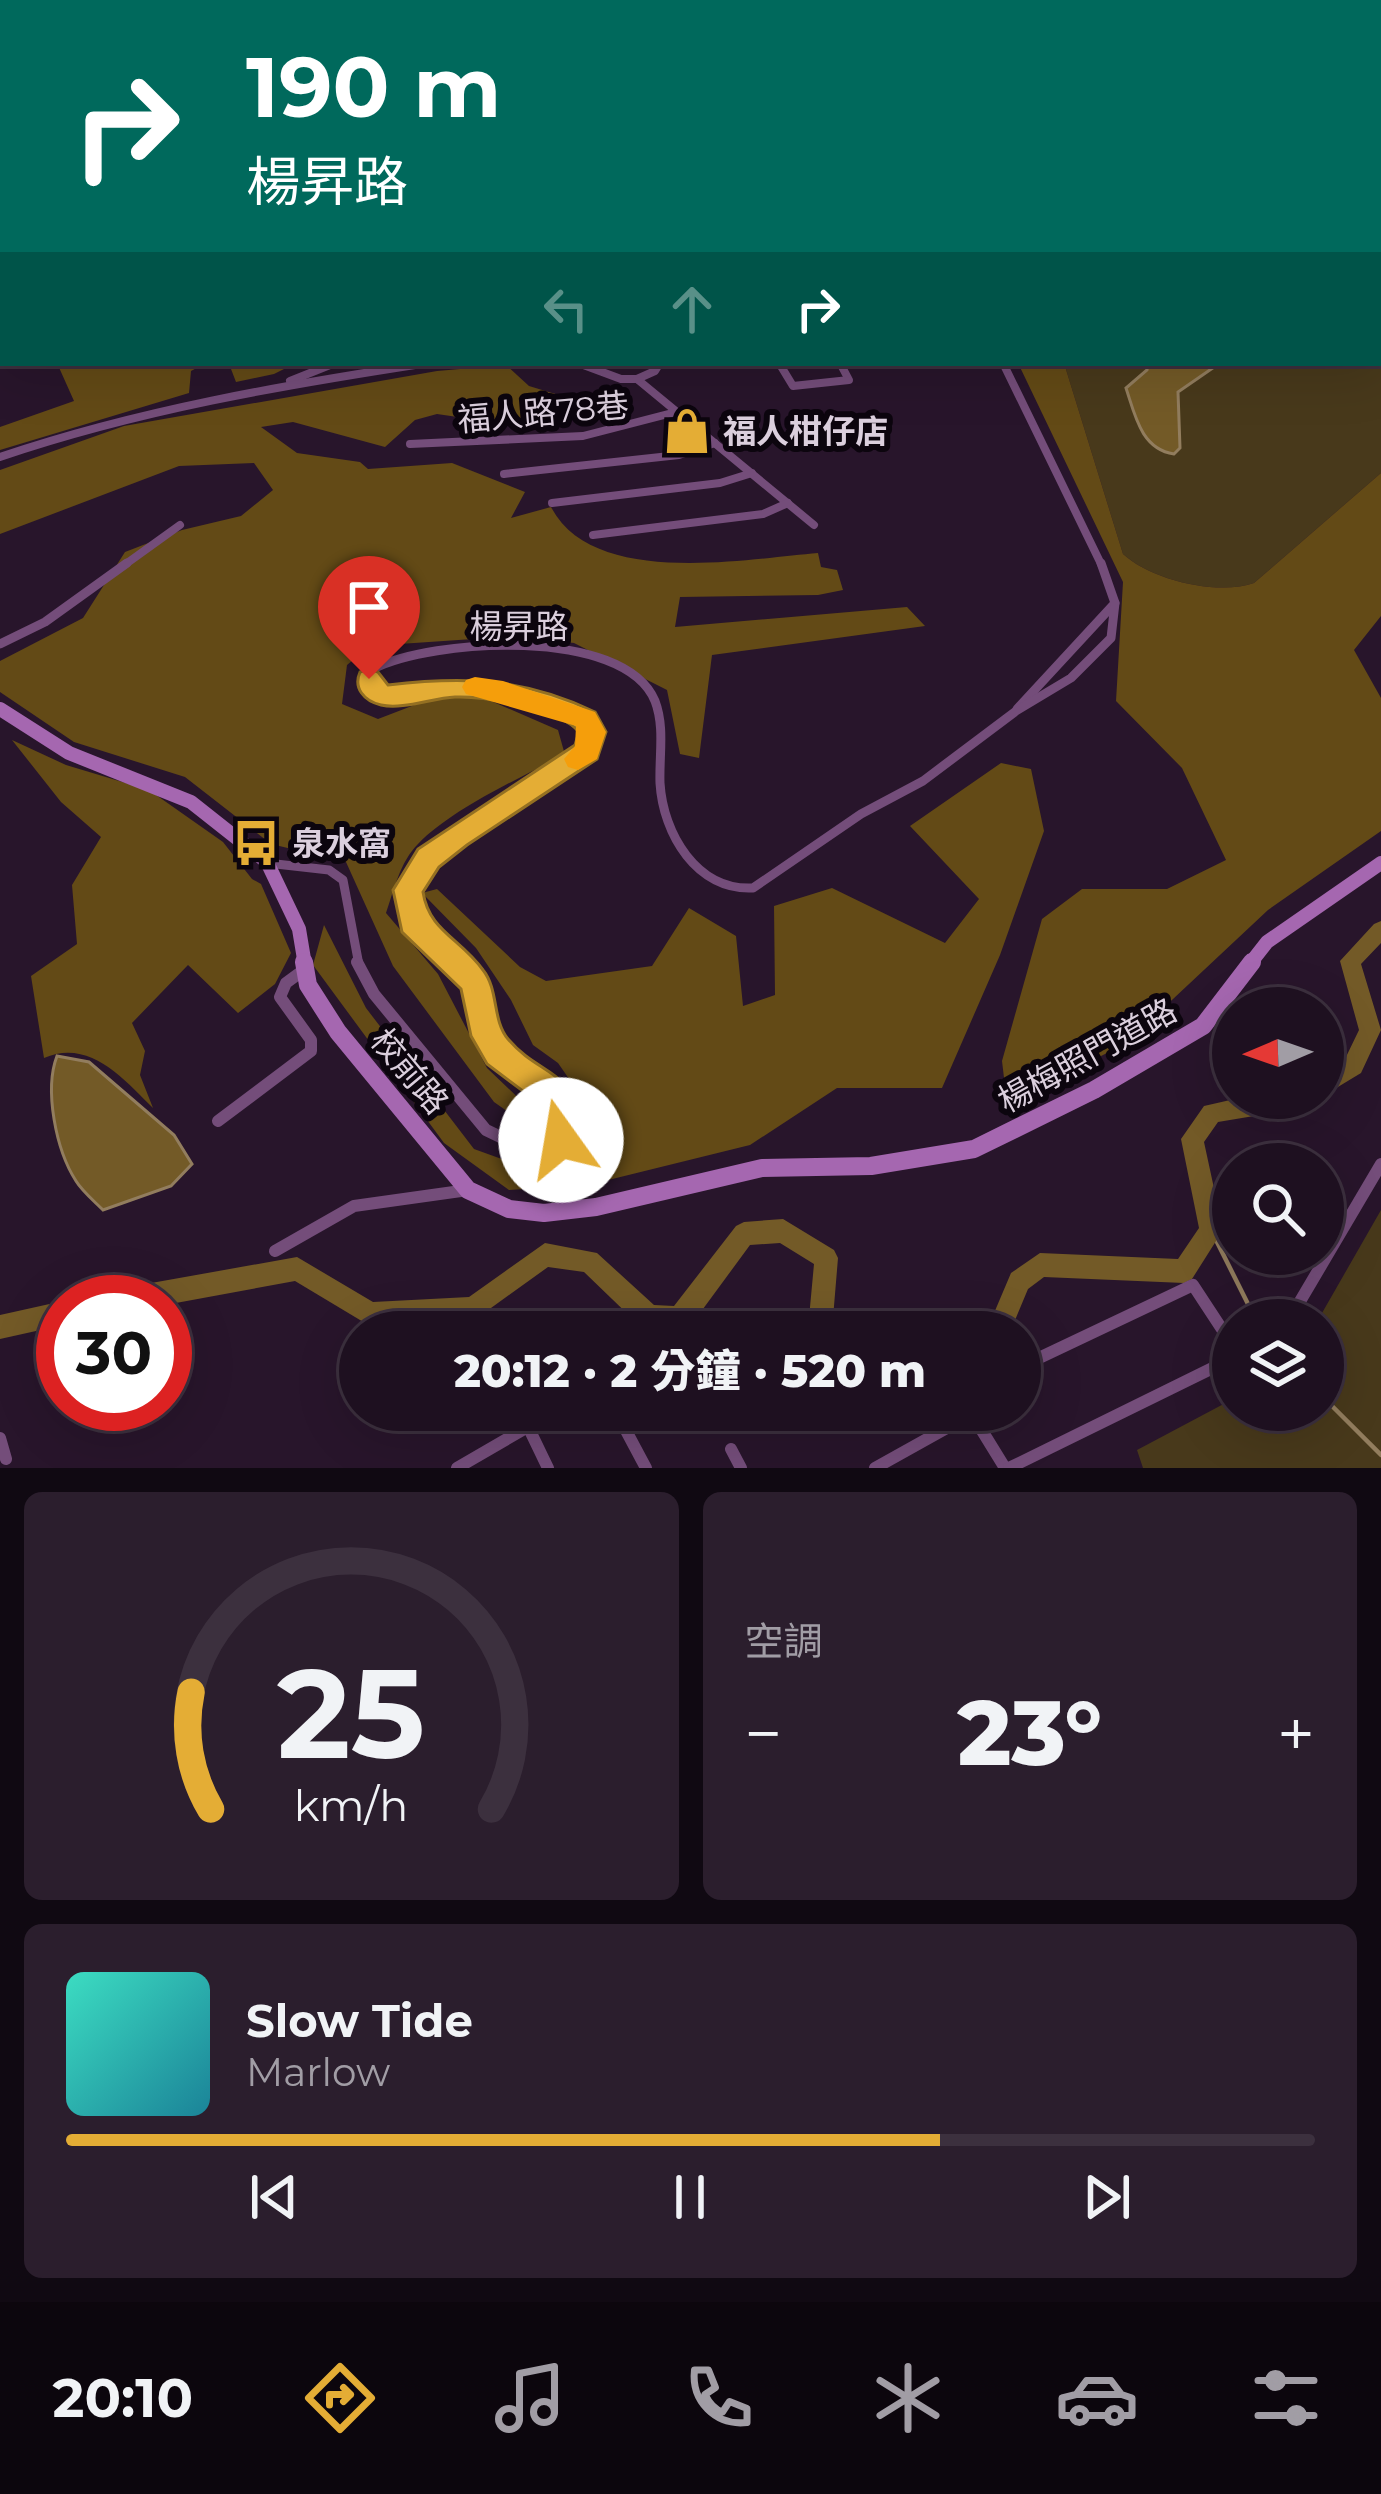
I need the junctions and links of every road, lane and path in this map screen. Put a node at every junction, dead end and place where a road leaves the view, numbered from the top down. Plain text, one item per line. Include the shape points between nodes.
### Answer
1 (324, 366) edge
2 (408, 366) edge
3 (586, 366) edge
4 (657, 366) edge
5 (781, 366) edge
6 (841, 366) edge
7 (1004, 366) edge
8 (637, 379) junction
9 (286, 384) junction
10 (676, 412) junction
11 (715, 443) junction
12 (410, 444) dead end
13 (0, 457) edge
14 (752, 473) junction
15 (503, 474) dead end
16 (552, 503) dead end
17 (788, 503) junction
18 (180, 525) dead end
19 (814, 525) dead end
20 (593, 535) dead end
21 (1115, 603) junction
22 (0, 644) edge
23 (0, 709) edge
24 (1016, 711) junction
25 (267, 862) junction
26 (1381, 863) edge
27 (305, 969) junction
28 (218, 1121) dead end
29 (1381, 1164) edge
30 (468, 1190) junction
31 (275, 1251) dead end
32 (1301, 1299) edge
33 (1212, 1314) edge
34 (1041, 1356) edge
35 (1212, 1368) edge
36 (520, 1431) edge
37 (531, 1431) edge
38 (626, 1431) edge
39 (938, 1431) edge
40 (986, 1431) edge
41 (0, 1438) edge
42 (731, 1449) dead end
43 (6, 1459) dead end
44 (457, 1468) edge
45 (548, 1468) edge
46 (646, 1468) edge
47 (741, 1468) edge
48 (874, 1468) edge
49 (1007, 1468) edge

1 - 9 street
2 - 9 street
3 - 8 street
4 - 8 street
5 - 6 street via 794,386 848,380
7 - 21 street
8 - 10 street
9 - 13 street
10 - 11 street
10 - 12 street, 福人路78巷 via 647,427
11 - 14 street
11 - 15 street via 680,455
14 - 16 street
14 - 17 street
17 - 19 street
17 - 20 street via 763,514
18 - 22 street via 45,622
21 - 24 street
21 - 24 street via 1111,638 1071,677
23 - 25 street, 校前路 via 70,753 191,802
24 - 25 street, 楊昇路 via 923,781 770,879 736,892 707,880 673,830 662,804 658,708 634,675 570,649 523,646 392,659 373,669 370,687 385,696 455,687 503,691 586,719 592,732 588,752 456,836 408,890 413,923 475,983 499,1053 563,1101 569,1116 561,1140 536,1154 486,1130 374,994 356,958 343,880 329,870
25 - 27 street, 校前路 via 299,928
26 - 30 street, 楊梅照門道路 via 1268,942 1203,1026 974,1149 871,1166 762,1168 544,1213 508,1209
27 - 28 street via 280,997 311,1051
27 - 30 street, 校前路 via 338,1032
29 - 32 street
30 - 31 street via 454,1199 404,1194 337,1211
33 - 34 street via 1193,1286
35 - 49 street
36 - 44 street
37 - 45 street
38 - 46 street
39 - 48 street
40 - 49 street
41 - 43 street
42 - 47 street

